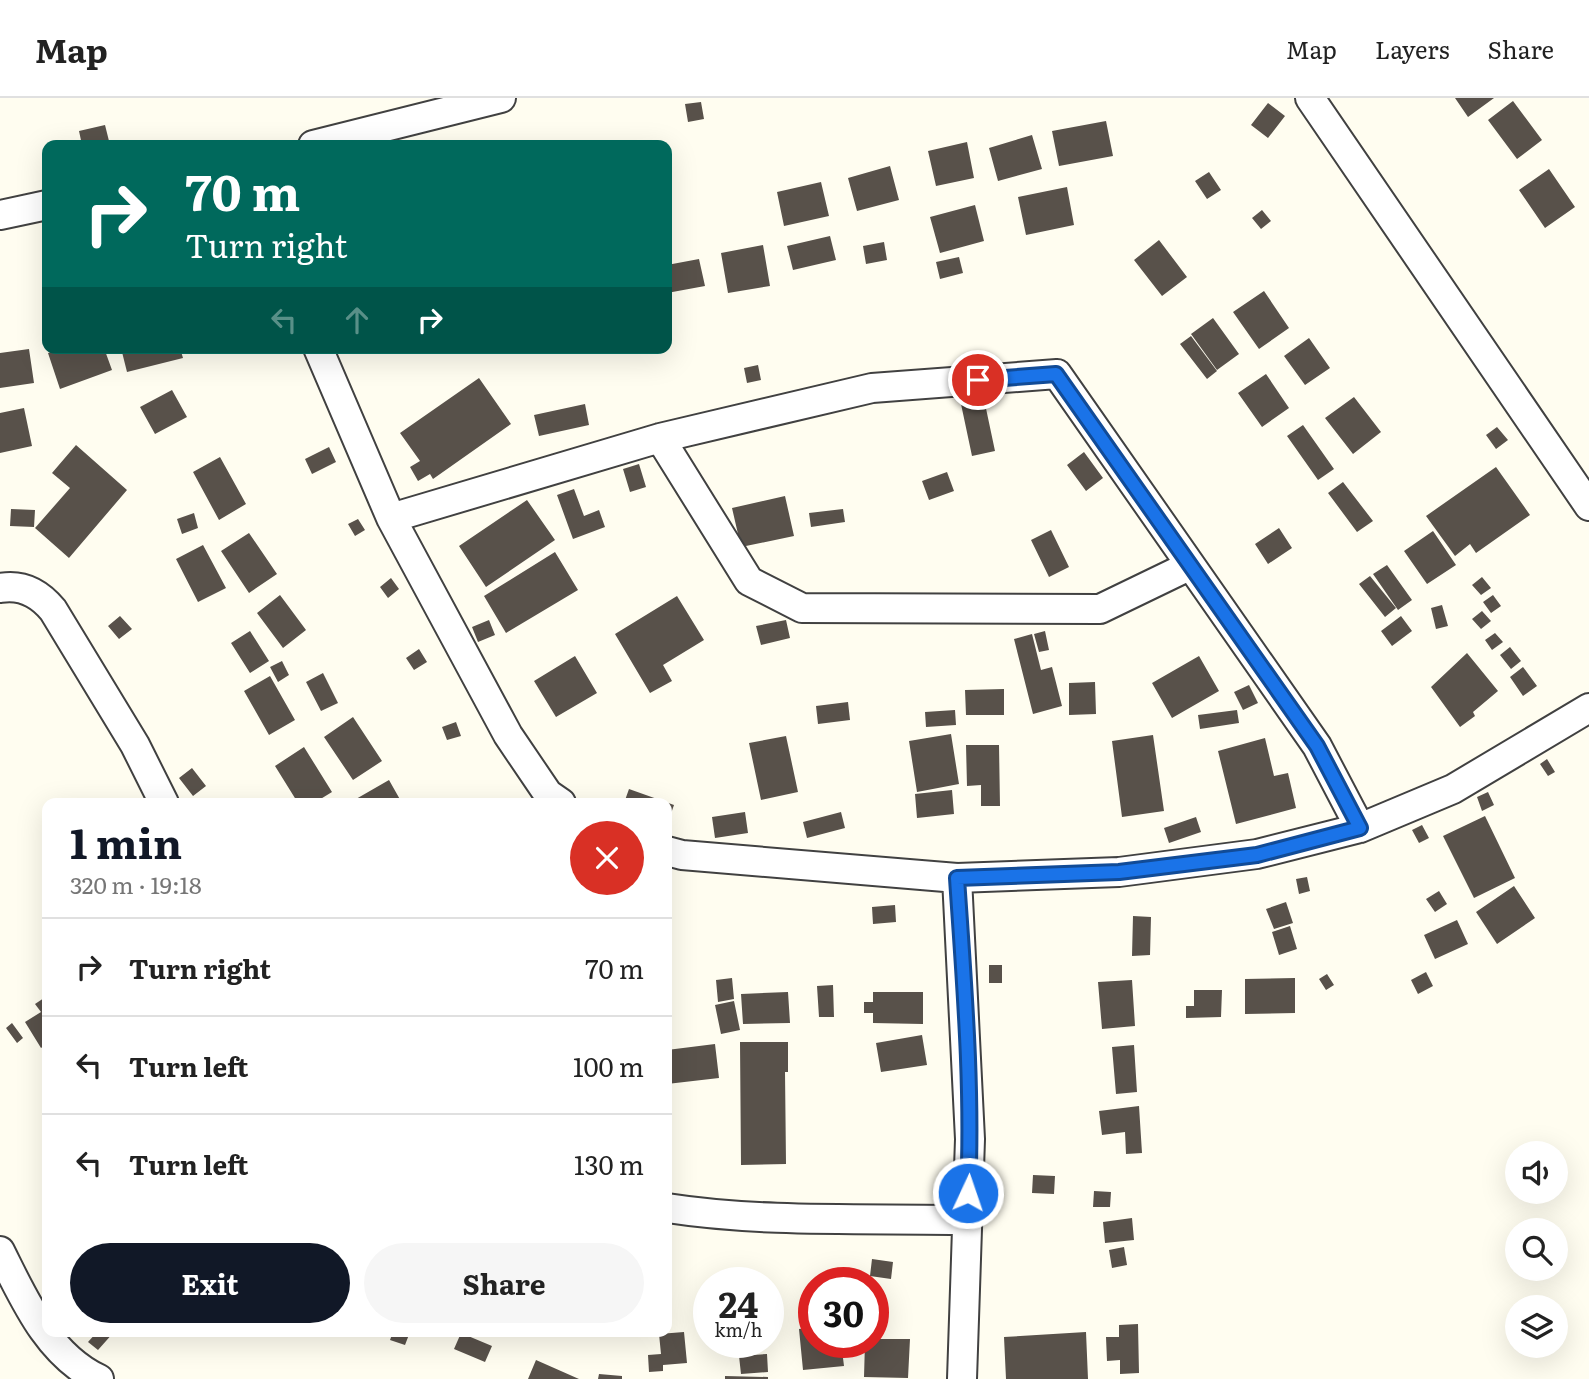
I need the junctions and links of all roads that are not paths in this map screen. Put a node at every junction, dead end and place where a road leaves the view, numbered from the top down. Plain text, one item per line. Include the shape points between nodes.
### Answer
1 (500, 98) edge
2 (1310, 98) edge
3 (333, 140) edge
4 (42, 206) edge
5 (0, 215) edge
6 (321, 354) edge
7 (660, 438) junction
8 (1589, 506) edge
9 (391, 518) junction
10 (1189, 566) junction
11 (0, 588) edge
12 (1589, 708) edge
13 (162, 798) edge
14 (554, 798) edge
15 (1360, 828) junction
16 (672, 852) edge
17 (957, 878) junction
18 (672, 1209) edge
19 (966, 1220) junction
20 (0, 1251) edge
21 (42, 1327) edge
22 (48, 1337) edge
23 (99, 1379) edge
24 (962, 1379) edge

1 - 3 street
2 - 8 street
4 - 5 street
6 - 9 street
7 - 9 street
7 - 10 street via 749,581 802,608 1100,609
7 - 10 street via 872,388 1056,374
9 - 14 street via 508,735
10 - 15 street via 1317,746
11 - 13 street via 24,589 42,596 53,610 135,745
12 - 15 street via 1453,789
15 - 17 street via 1257,855 1119,872
16 - 17 street
17 - 19 street via 970,1139
18 - 19 street
19 - 24 street
20 - 21 street
22 - 23 street via 71,1362

